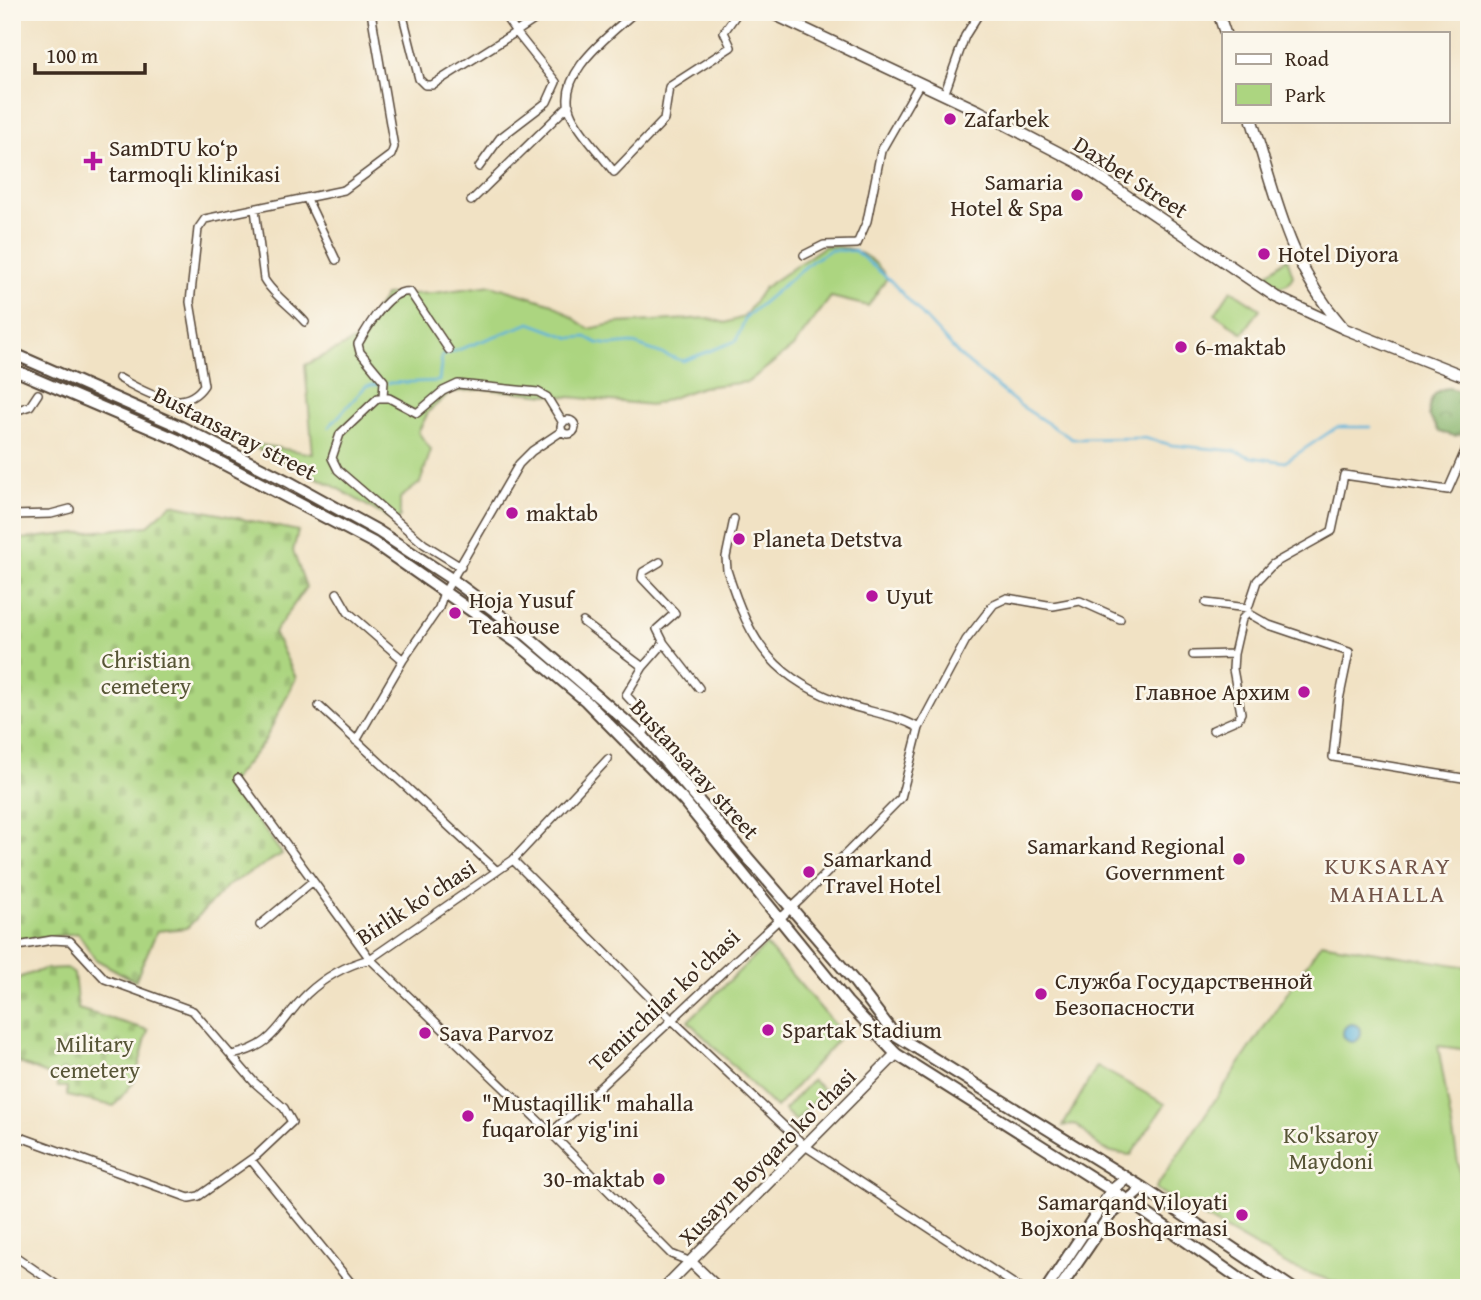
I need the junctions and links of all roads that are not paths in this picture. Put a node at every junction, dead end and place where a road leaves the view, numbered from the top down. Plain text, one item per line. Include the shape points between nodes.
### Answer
1 (233, 12) edge
2 (371, 12) edge
3 (402, 12) edge
4 (502, 12) edge
5 (546, 12) edge
6 (635, 12) edge
7 (738, 12) edge
8 (769, 12) edge
9 (980, 12) edge
10 (1219, 12) edge
11 (248, 16) dead end
12 (516, 32) junction
13 (1225, 32) edge
14 (920, 83) junction
15 (944, 95) junction
16 (569, 103) junction
17 (1252, 122) edge
18 (479, 167) dead end
19 (307, 199) junction
20 (471, 201) dead end
21 (255, 209) junction
22 (804, 256) dead end
23 (336, 260) dead end
24 (305, 322) dead end
25 (1345, 329) junction
26 (449, 350) dead end
27 (12, 353) edge
28 (12, 369) edge
29 (1469, 377) edge
30 (119, 378) dead end
31 (38, 394) dead end
32 (383, 397) junction
33 (12, 412) edge
34 (1469, 442) edge
35 (70, 509) dead end
36 (12, 515) edge
37 (734, 519) dead end
38 (660, 562) dead end
39 (461, 567) junction
40 (453, 580) junction
41 (446, 591) junction
42 (337, 593) dead end
43 (1206, 603) dead end
44 (1248, 610) junction
45 (1120, 619) dead end
46 (583, 622) dead end
47 (664, 643) junction
48 (1234, 654) junction
49 (1193, 655) dead end
50 (403, 660) junction
51 (643, 667) junction
52 (699, 688) dead end
53 (319, 706) dead end
54 (919, 728) junction
55 (1213, 730) dead end
56 (642, 735) junction
57 (356, 741) junction
58 (608, 759) dead end
59 (238, 778) dead end
60 (1469, 779) edge
61 (513, 860) junction
62 (497, 871) junction
63 (313, 881) junction
64 (790, 909) junction
65 (776, 920) junction
66 (260, 925) dead end
67 (12, 947) edge
68 (370, 959) junction
69 (671, 1019) junction
70 (896, 1054) junction
71 (232, 1055) junction
72 (551, 1133) junction
73 (12, 1134) edge
74 (805, 1146) junction
75 (251, 1160) junction
76 (1127, 1178) junction
77 (1143, 1188) junction
78 (1112, 1190) junction
79 (1127, 1200) junction
80 (12, 1254) edge
81 (691, 1262) junction
82 (1285, 1287) edge
83 (61, 1288) edge
84 (355, 1288) edge
85 (664, 1288) edge
86 (718, 1288) edge
87 (1020, 1288) edge
88 (1047, 1288) edge
89 (1060, 1288) edge
90 (1253, 1288) edge

1 - 11 street
2 - 19 street via 393,151 353,186
3 - 12 street via 419,79 425,85 432,85
4 - 12 street
5 - 12 street
6 - 16 street via 584,59
7 - 16 street via 724,32 731,47 669,87 664,121 614,172 572,116
8 - 14 main road, Daxbet Street
9 - 15 street via 965,36
10 - 13 main road
12 - 18 street via 556,82 538,110 500,138
14 - 15 main road, Daxbet Street
14 - 22 street via 881,151 867,221 857,244 824,244
15 - 25 main road, Daxbet Street via 1077,162 1270,294
16 - 20 street
17 - 25 main road via 1301,270 1319,300
19 - 21 street
19 - 23 street
21 - 24 street via 264,279
21 - 30 street via 205,219 198,229 190,302 202,389 178,401 164,400
25 - 29 main road, Daxbet Street
26 - 32 street via 410,292 400,292 386,303 358,344 384,381
27 - 40 main road, Bustansaray street via 181,427 289,482 378,531
28 - 41 main road, Bustansaray street via 178,440 374,543
31 - 33 street via 30,406
32 - 39 street via 340,434 333,451 334,464 424,544
32 - 39 street via 417,413 458,384 531,391 547,397 563,427 519,464
34 - 44 street via 1448,490 1344,475 1332,531 1273,564 1257,580
35 - 36 street
37 - 54 street via 727,570 766,657 832,699
38 - 47 street via 641,575 674,611 656,630
39 - 40 street
40 - 41 street
40 - 56 main road, Bustansaray street via 524,633
41 - 50 street
41 - 65 main road, Bustansaray street via 516,642 626,740 684,801
42 - 50 street via 348,612
43 - 44 street
44 - 48 street
44 - 60 street via 1269,625 1349,652 1333,757
45 - 54 street, Temirchilar ko'chasi via 1080,601 1053,606 999,600 967,640
46 - 51 street
47 - 51 street
47 - 52 street
48 - 49 street
48 - 55 street via 1241,713 1238,719
50 - 57 street
51 - 56 street via 626,695 651,722
53 - 57 street
54 - 64 street, Temirchilar ko'chasi via 901,798
56 - 64 main road, Bustansaray street
57 - 62 street
58 - 61 street, Birlik ko'chasi
59 - 63 street
61 - 62 street, Birlik ko'chasi
61 - 69 street
62 - 68 street, Birlik ko'chasi
63 - 66 street
63 - 68 street
64 - 65 street, Temirchilar ko'chasi
64 - 76 main road, Bustansaray street via 894,1034
65 - 69 street, Temirchilar ko'chasi
65 - 70 main road, Bustansaray street
67 - 71 street via 70,941 105,979 193,1011
68 - 71 street, Birlik ko'chasi via 323,981 273,1036
68 - 72 street
69 - 72 street, Temirchilar ko'chasi
69 - 74 street
70 - 74 main road, Xusayn Boyqaro ko'chasi
70 - 78 main road, Bustansaray street
71 - 75 street via 292,1122
72 - 81 street via 671,1254
73 - 75 street via 189,1198 199,1196
74 - 81 main road, Xusayn Boyqaro ko'chasi
74 - 87 street
75 - 84 street
76 - 77 main road, Bustansaray street
76 - 78 main road
77 - 79 main road
77 - 82 main road, Bustansaray street
78 - 79 main road, Bustansaray street
78 - 88 main road
79 - 89 main road via 1110,1215
79 - 90 main road, Bustansaray street
80 - 83 street
81 - 85 main road, Xusayn Boyqaro ko'chasi
81 - 86 main road

